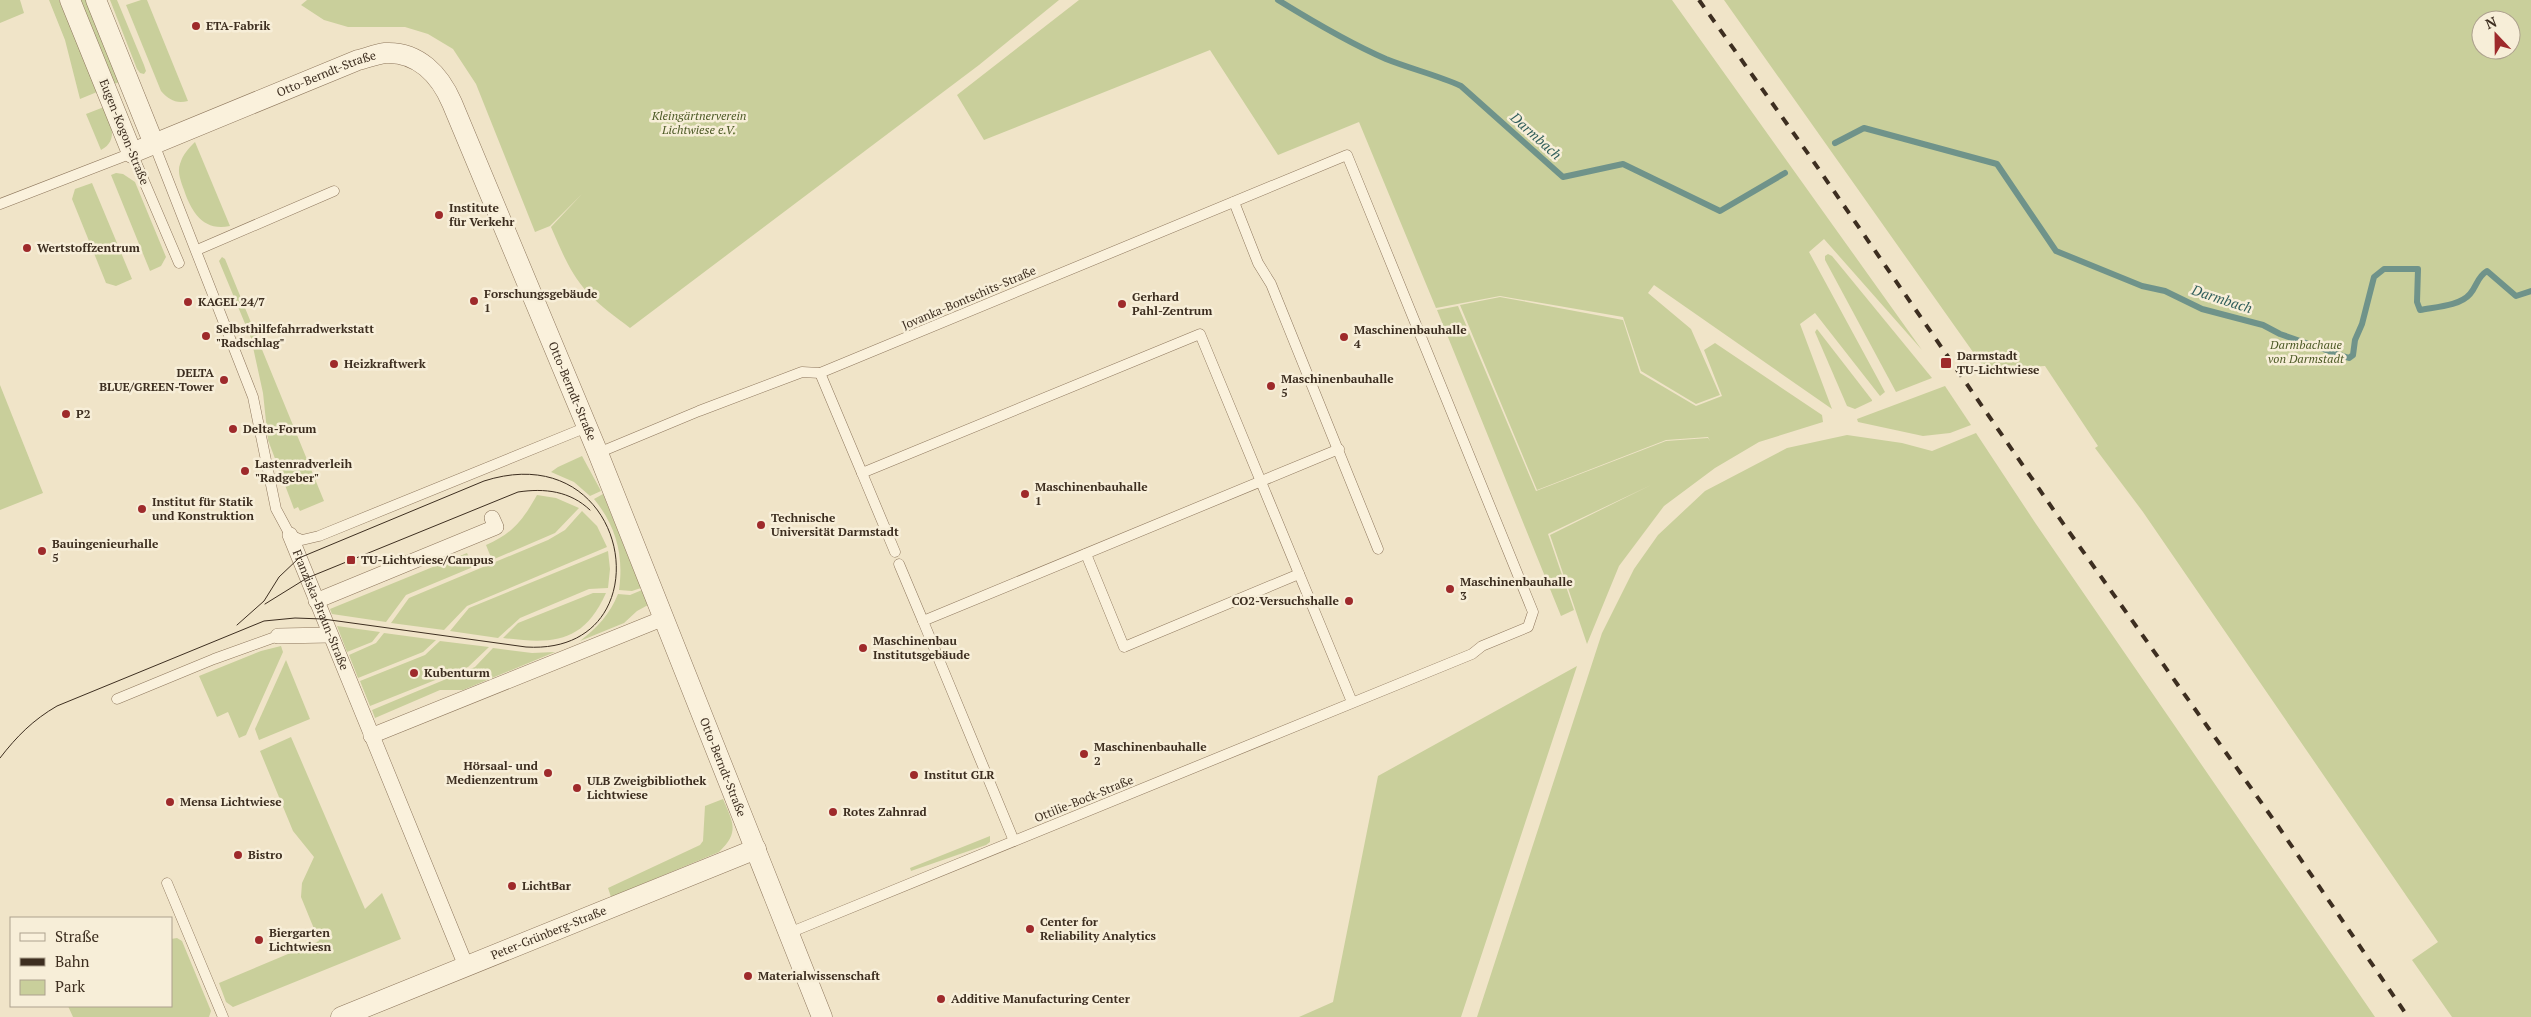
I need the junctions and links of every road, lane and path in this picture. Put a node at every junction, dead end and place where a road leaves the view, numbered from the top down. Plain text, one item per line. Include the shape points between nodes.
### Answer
1 (70, 0) edge
2 (96, 0) edge
3 (154, 144) junction
4 (132, 153) junction
5 (1347, 155) joint
6 (334, 191) dead end
7 (1234, 202) junction
8 (0, 204) edge
9 (197, 250) junction
10 (179, 263) dead end
11 (820, 373) junction
12 (587, 426) junction
13 (1339, 449) junction
14 (598, 453) junction
15 (862, 473) junction
16 (1261, 482) junction
17 (492, 518) dead end
18 (290, 535) junction
19 (1378, 549) dead end
20 (895, 552) dead end
21 (1086, 554) junction
22 (899, 564) dead end
23 (1299, 574) junction
24 (316, 602) junction
25 (664, 618) junction
26 (923, 622) junction
27 (330, 635) junction
28 (278, 636) joint
29 (117, 699) dead end
30 (1352, 702) junction
31 (371, 736) junction
32 (1014, 841) junction
33 (756, 849) junction
34 (167, 883) dead end
35 (790, 932) junction
36 (466, 966) junction
37 (223, 1017) edge
38 (340, 1017) edge
39 (822, 1017) edge

1 - 4 street, Eugen-Kogon-Straße
2 - 3 street, Eugen-Kogon-Straße
3 - 4 street, Otto-Berndt-Straße
3 - 9 lane, Eugen-Kogon-Straße
3 - 12 street, Otto-Berndt-Straße via 358,60 385,53 401,54 428,67 445,86
4 - 8 lane
4 - 10 lane, Eugen-Kogon-Straße
5 - 7 lane, Jovanka-Bontschits-Straße
5 - 30 lane, Ottilie-Bock-Straße via 1533,612 1528,627 1482,646 1472,654
6 - 9 lane
7 - 11 lane, Jovanka-Bontschits-Straße
7 - 13 lane
9 - 18 lane, Franziska-Braun-Straße via 253,397 276,509
11 - 14 lane, Jovanka-Bontschits-Straße via 802,372
11 - 15 lane
12 - 14 street, Otto-Berndt-Straße
12 - 18 lane via 319,536 302,540
13 - 16 lane
13 - 19 lane
14 - 25 street, Otto-Berndt-Straße
15 - 16 lane via 1200,334
15 - 20 lane
16 - 21 lane
16 - 23 lane
17 - 24 street via 496,527
18 - 24 street, Franziska-Braun-Straße
21 - 23 lane via 1124,647
21 - 26 lane
22 - 26 lane
23 - 30 lane
24 - 27 street, Franziska-Braun-Straße
25 - 31 street
25 - 33 street, Otto-Berndt-Straße
26 - 32 lane
27 - 28 street
27 - 31 street, Franziska-Braun-Straße
28 - 29 lane
30 - 32 lane, Ottilie-Bock-Straße
31 - 36 street, Franziska-Braun-Straße
32 - 35 lane, Ottilie-Bock-Straße
33 - 35 street, Otto-Berndt-Straße
33 - 36 street, Peter-Grünberg-Straße
34 - 37 lane
35 - 39 street, Otto-Berndt-Straße
36 - 38 street, Peter-Grünberg-Straße

